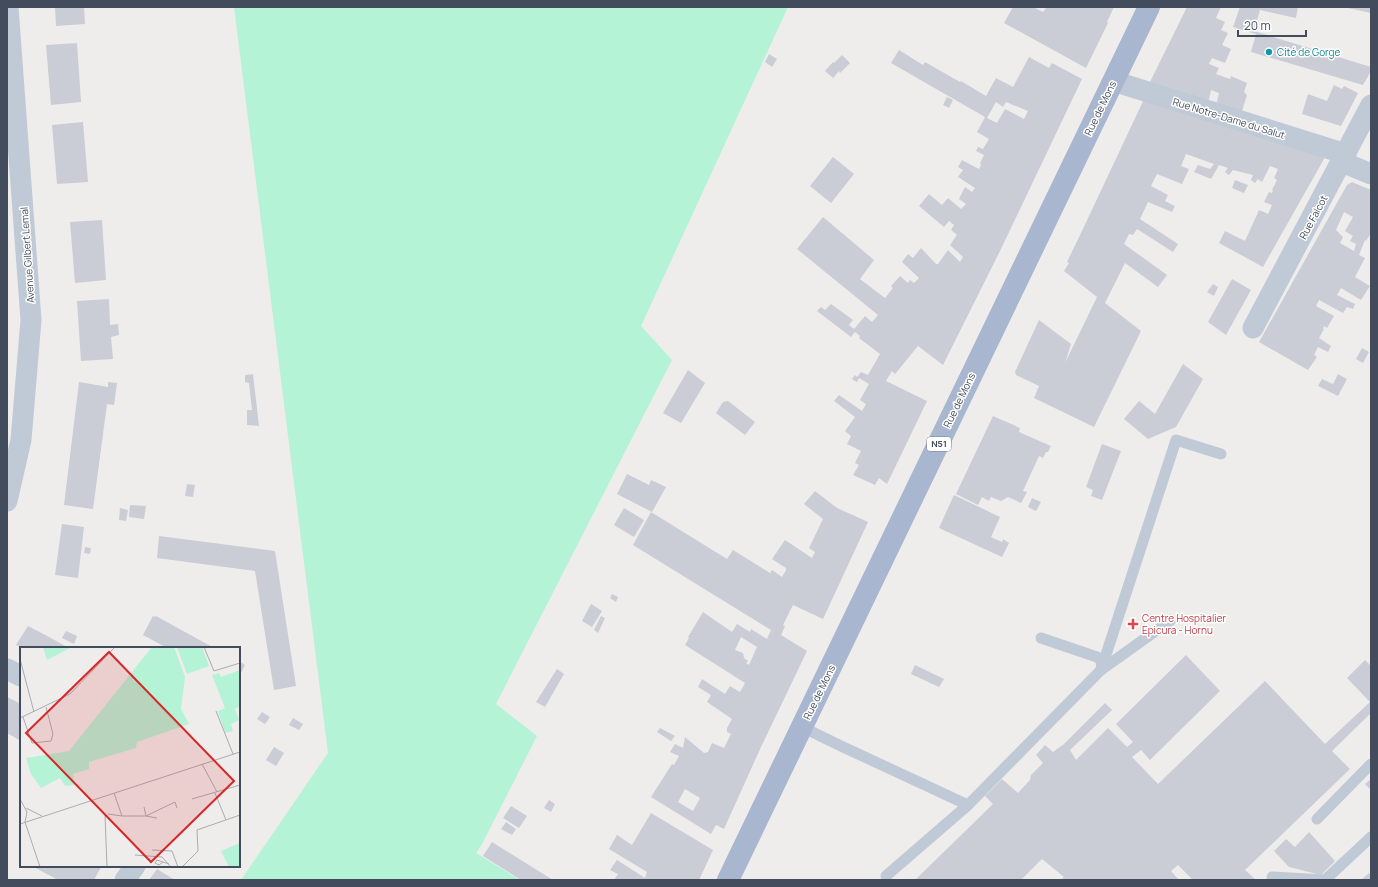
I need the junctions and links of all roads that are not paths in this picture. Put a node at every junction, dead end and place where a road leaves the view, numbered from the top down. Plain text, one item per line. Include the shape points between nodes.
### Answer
1 (8, 7) edge
2 (1149, 7) edge
3 (1113, 81) junction
4 (1371, 105) edge
5 (1344, 158) junction
6 (1371, 174) edge
7 (1253, 328) dead end
8 (1221, 454) dead end
9 (7, 501) edge
10 (1171, 620) dead end
11 (1041, 638) dead end
12 (7, 668) edge
13 (1101, 670) junction
14 (20, 675) edge
15 (802, 727) junction
16 (1371, 764) edge
17 (968, 804) junction
18 (1317, 819) dead end
19 (1371, 838) edge
20 (134, 867) edge
21 (886, 876) dead end
22 (1272, 877) dead end
23 (125, 880) edge
24 (728, 880) edge
25 (1325, 880) edge

1 - 9 street, Avenue Gilbert Lemal via 31,320 21,440
2 - 3 main road, Rue de Mons / N51
3 - 5 street, Rue Notre-Dame du Salut
3 - 15 main road, Rue de Mons / N51
4 - 5 street, Rue Falcot
5 - 6 street, Rue Notre-Dame du Salut
5 - 7 street, Rue Falcot
8 - 13 lane via 1176,440
10 - 13 lane
11 - 13 lane via 1097,657 1102,663
12 - 14 street
13 - 17 lane
15 - 17 lane
15 - 24 main road, Rue de Mons / N51
16 - 18 lane
17 - 21 lane
19 - 25 lane
20 - 23 street
22 - 25 lane

